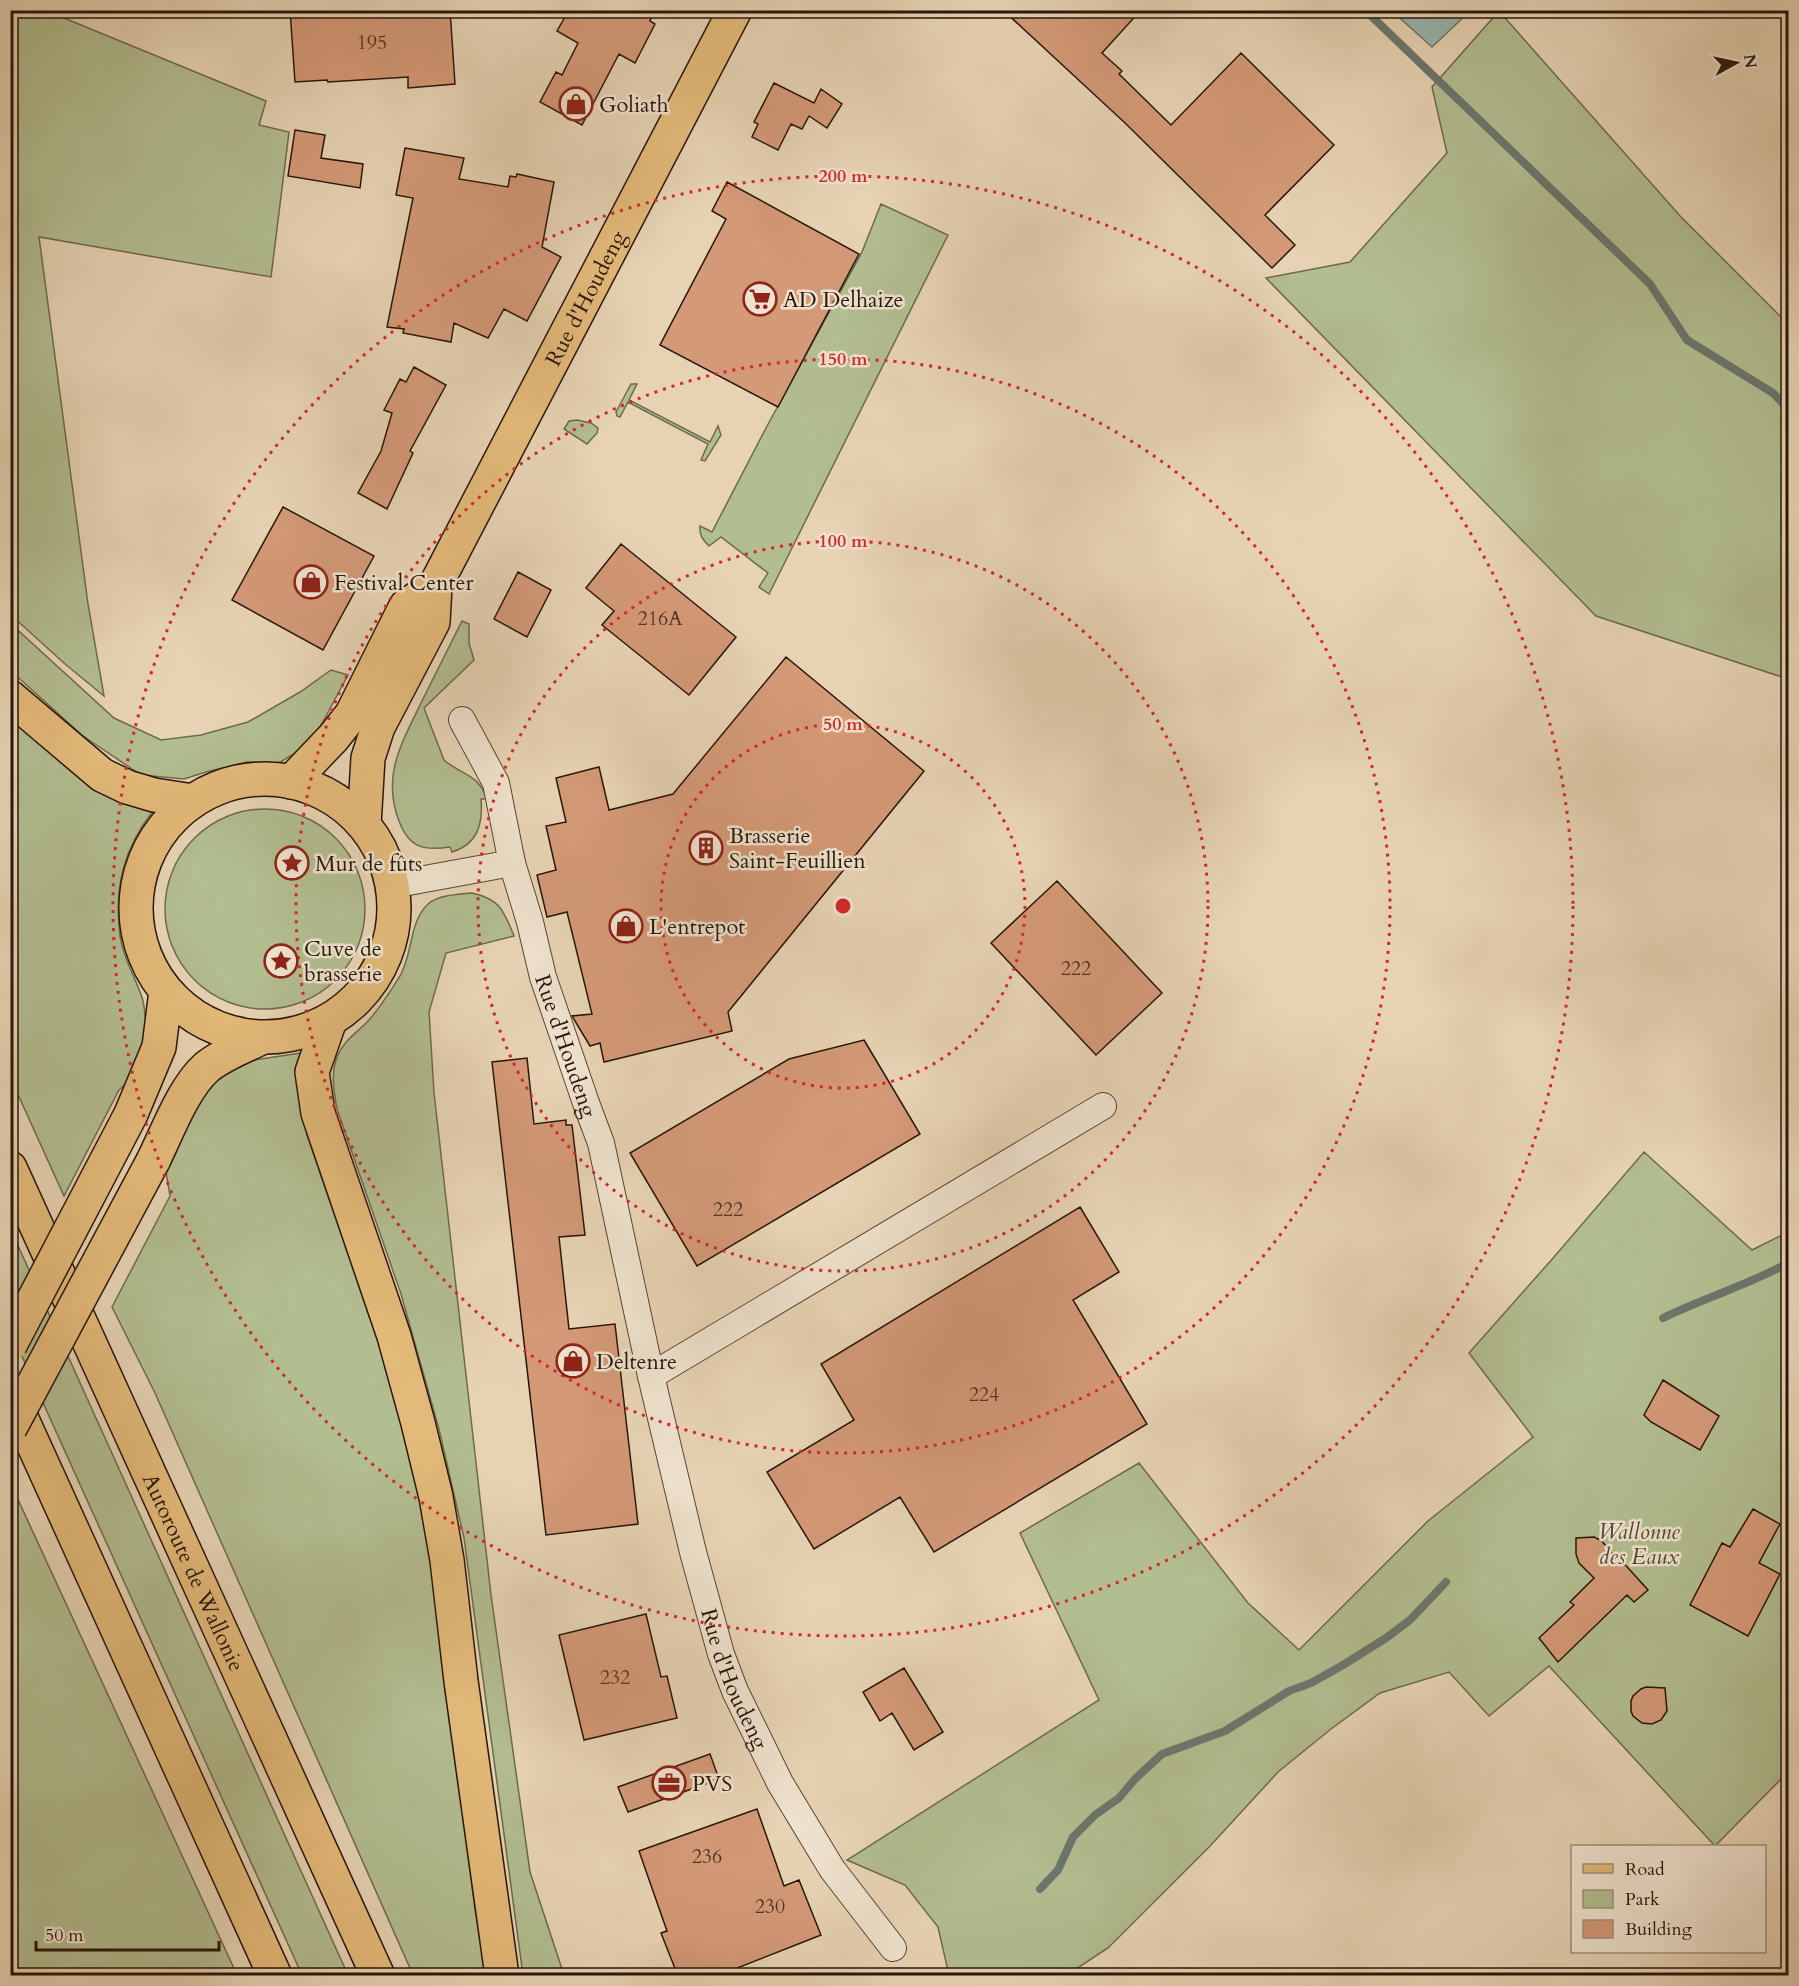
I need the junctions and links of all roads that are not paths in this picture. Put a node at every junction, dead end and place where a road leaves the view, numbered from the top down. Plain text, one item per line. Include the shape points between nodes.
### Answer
1 (735, 10) edge
2 (435, 585) junction
3 (10, 697) edge
4 (462, 720) dead end
5 (291, 782) junction
6 (193, 801) junction
7 (364, 825) junction
8 (512, 863) junction
9 (392, 885) junction
10 (166, 991) junction
11 (330, 1020) junction
12 (261, 1038) junction
13 (1103, 1106) dead end
14 (10, 1168) edge
15 (10, 1345) edge
16 (651, 1376) junction
17 (10, 1393) edge
18 (10, 1428) edge
19 (893, 1948) dead end
20 (275, 1976) edge
21 (378, 1976) edge
22 (502, 1976) edge

1 - 2 main road, Rue d'Houdeng
2 - 5 main road, Rue d'Houdeng via 406,606 352,714
2 - 7 main road, Rue d'Houdeng via 433,622 378,727 368,758
3 - 6 main road via 102,775 154,795
4 - 8 street, Rue d'Houdeng via 496,783
5 - 6 main road via 240,781
5 - 7 main road via 343,805
6 - 10 main road via 169,821 152,846 140,875 137,896 139,936 149,966
7 - 9 main road via 381,853
8 - 9 street
8 - 16 street, Rue d'Houdeng via 551,1002 601,1143
9 - 11 main road via 394,916 388,947 375,976 356,1001
10 - 12 main road via 205,1023 229,1033
10 - 15 main road, bridge via 159,1047 131,1114
11 - 12 main road via 297,1034
11 - 22 main road via 312,1072 318,1113 394,1336 436,1497
12 - 18 main road, bridge via 204,1069 188,1091
13 - 16 street
14 - 21 main road, Autoroute de Wallonie
16 - 19 street, Rue d'Houdeng via 709,1615 735,1691 780,1783 832,1869
17 - 20 main road

